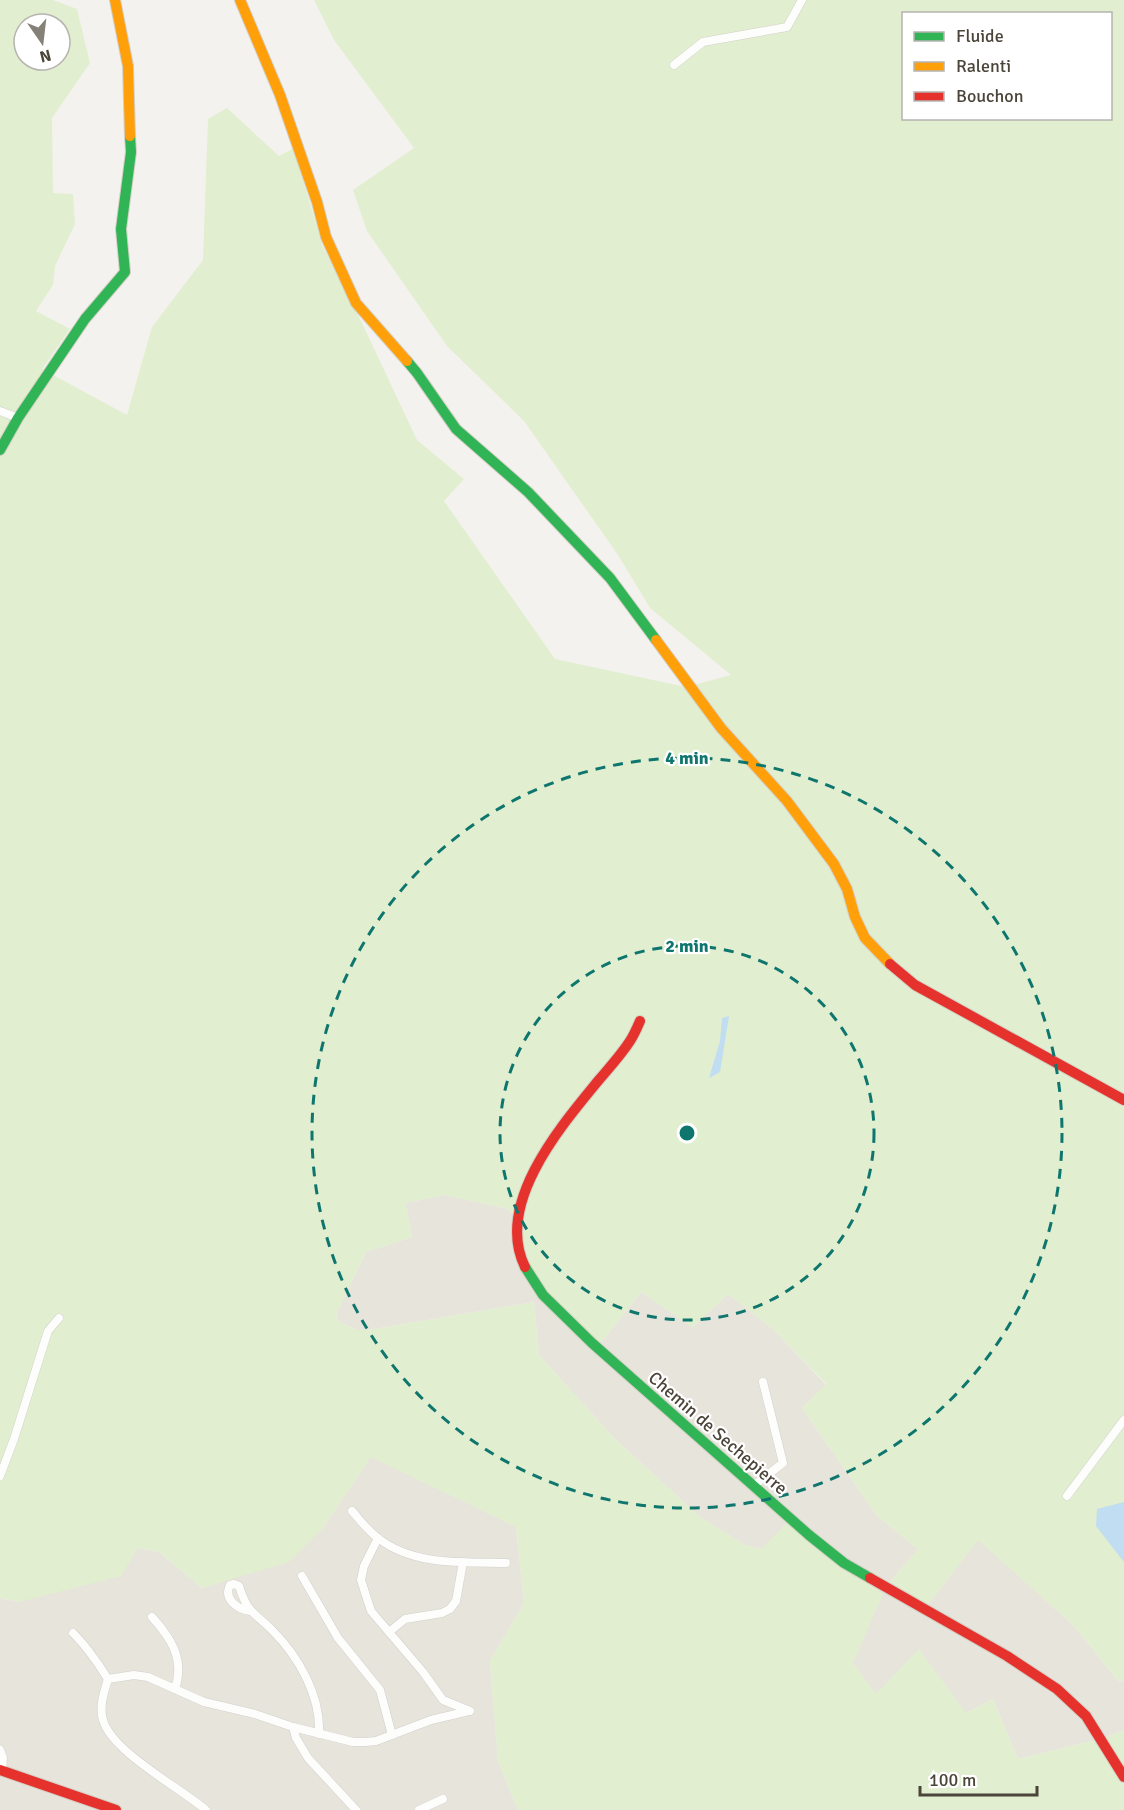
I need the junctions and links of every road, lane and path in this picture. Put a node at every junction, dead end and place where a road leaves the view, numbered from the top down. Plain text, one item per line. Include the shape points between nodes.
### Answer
1 (115, 0) edge
2 (240, 0) edge
3 (802, 0) edge
4 (674, 65) dead end
5 (0, 411) edge
6 (18, 418) junction
7 (0, 450) edge
8 (640, 1021) dead end
9 (1124, 1100) edge
10 (59, 1318) dead end
11 (764, 1382) dead end
12 (1124, 1420) edge
13 (0, 1476) edge
14 (753, 1486) junction
15 (1067, 1496) dead end
16 (352, 1511) dead end
17 (378, 1538) junction
18 (463, 1562) junction
19 (506, 1563) dead end
20 (302, 1576) dead end
21 (250, 1611) dead end
22 (152, 1617) dead end
23 (389, 1632) junction
24 (73, 1634) dead end
25 (108, 1679) junction
26 (175, 1689) junction
27 (293, 1727) junction
28 (319, 1734) junction
29 (392, 1735) junction
30 (0, 1750) edge
31 (1, 1770) edge
32 (1124, 1777) edge
33 (443, 1799) dead end
34 (203, 1809) edge
35 (116, 1810) edge
36 (356, 1810) edge
37 (419, 1810) edge

1 - 6 street via 128,66 131,152 121,230 125,272 86,319
2 - 9 street via 299,147 326,237 356,303 417,373 456,429 528,492 610,578 721,728 788,801 834,864 865,938 915,985
3 - 4 street via 787,27 703,42
5 - 6 street
6 - 7 street
8 - 14 street, Chemin de Sechepierre via 629,1043 543,1153 519,1216 521,1258 543,1295
10 - 13 street via 48,1331
11 - 14 street via 783,1463
12 - 15 street
14 - 32 street, Chemin de Sechepierre via 844,1563 1057,1689 1086,1716
16 - 17 street
17 - 18 street via 393,1548 426,1559
17 - 23 street via 361,1580 371,1611
18 - 19 street
18 - 23 street via 456,1602 450,1609 405,1619
20 - 29 street via 338,1638 380,1690
21 - 28 street via 293,1655 306,1678 318,1710
22 - 26 street via 174,1645 178,1664
23 - 29 street via 443,1700 470,1711
24 - 25 street
25 - 26 street via 148,1677
25 - 34 street via 103,1719 116,1742
26 - 27 street via 214,1705 255,1713
27 - 28 street
27 - 36 street via 308,1758
28 - 29 street via 353,1742 376,1741
30 - 31 street
31 - 35 street
33 - 37 street

